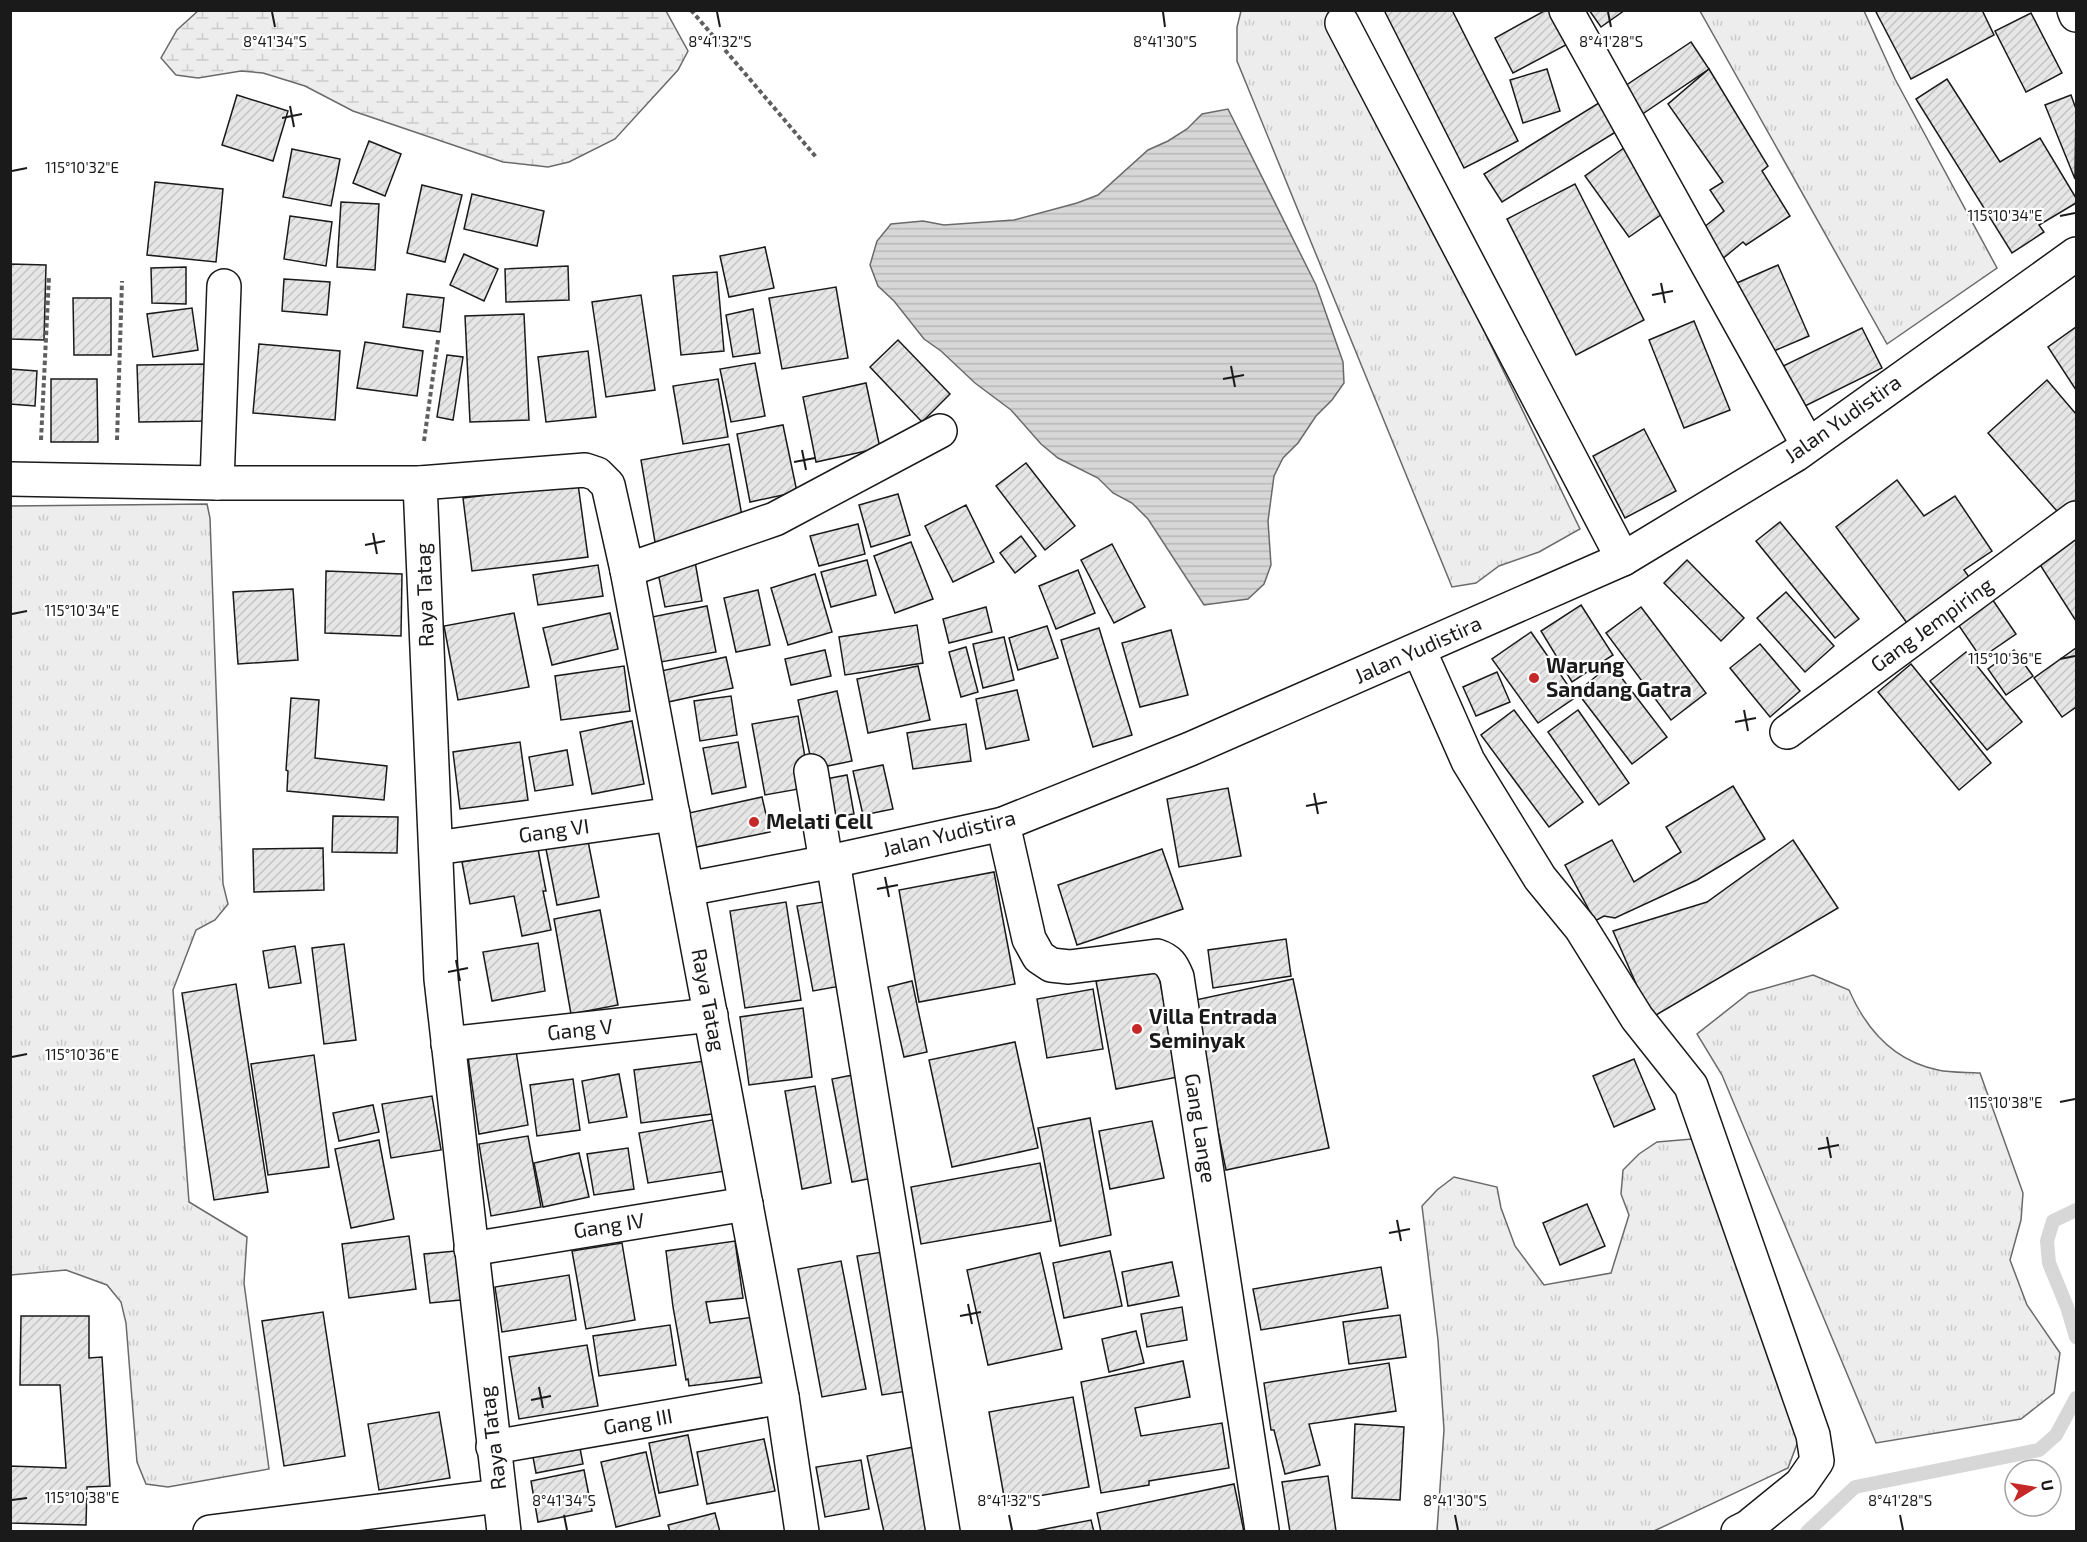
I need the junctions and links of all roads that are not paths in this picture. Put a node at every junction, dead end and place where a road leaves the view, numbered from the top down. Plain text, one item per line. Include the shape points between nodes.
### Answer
1 (1566, 10) edge
2 (2074, 10) edge
3 (2076, 15) edge
4 (1342, 23) dead end
5 (2076, 254) edge
6 (224, 286) dead end
7 (940, 431) dead end
8 (1808, 445) junction
9 (25, 479) edge
10 (217, 483) junction
11 (420, 483) junction
12 (2076, 518) edge
13 (1623, 559) junction
14 (627, 570) junction
15 (1419, 650) junction
16 (1787, 732) dead end
17 (811, 771) dead end
18 (673, 814) junction
19 (1004, 824) junction
20 (436, 848) junction
21 (830, 862) junction
22 (687, 889) junction
23 (711, 1015) junction
24 (448, 1044) junction
25 (746, 1204) junction
26 (471, 1249) junction
27 (782, 1397) junction
28 (494, 1447) junction
29 (499, 1496) junction
30 (1262, 1530) edge
31 (210, 1532) edge
32 (504, 1532) edge
33 (802, 1532) edge
34 (943, 1532) edge
35 (1738, 1532) edge

1 - 8 street
2 - 3 street
4 - 13 street
5 - 8 street, Jalan Yudistira
6 - 10 street
7 - 14 street via 775,519
8 - 13 street, Jalan Yudistira
9 - 10 street
10 - 11 street
11 - 14 street, Raya Tatag via 585,470 597,474 608,485
11 - 20 street, Raya Tatag
12 - 16 street, Gang Jempiring
13 - 15 street, Jalan Yudistira
14 - 18 street, Raya Tatag
15 - 19 street, Jalan Yudistira
15 - 35 street via 1468,761 1540,878 1581,928 1637,1018 1691,1086 1695,1097 1813,1435 1817,1461 1801,1484
17 - 21 street
18 - 20 street, Gang VI
18 - 22 street, Raya Tatag
19 - 21 street, Jalan Yudistira
19 - 30 street, Gang Lange via 1029,939 1039,957 1051,965 1069,967 1157,956 1167,959 1177,977
20 - 24 street, Raya Tatag via 441,979
21 - 22 street, Jalan Yudistira
21 - 34 street
22 - 23 street, Raya Tatag
23 - 24 street, Gang V
23 - 25 street, Raya Tatag
24 - 26 street, Raya Tatag
25 - 26 street, Gang IV
25 - 27 street, Raya Tatag
26 - 28 street, Raya Tatag
27 - 28 street, Gang III
27 - 33 street, Raya Tatag
28 - 29 street, Raya Tatag
29 - 31 street
29 - 32 street, Raya Tatag

